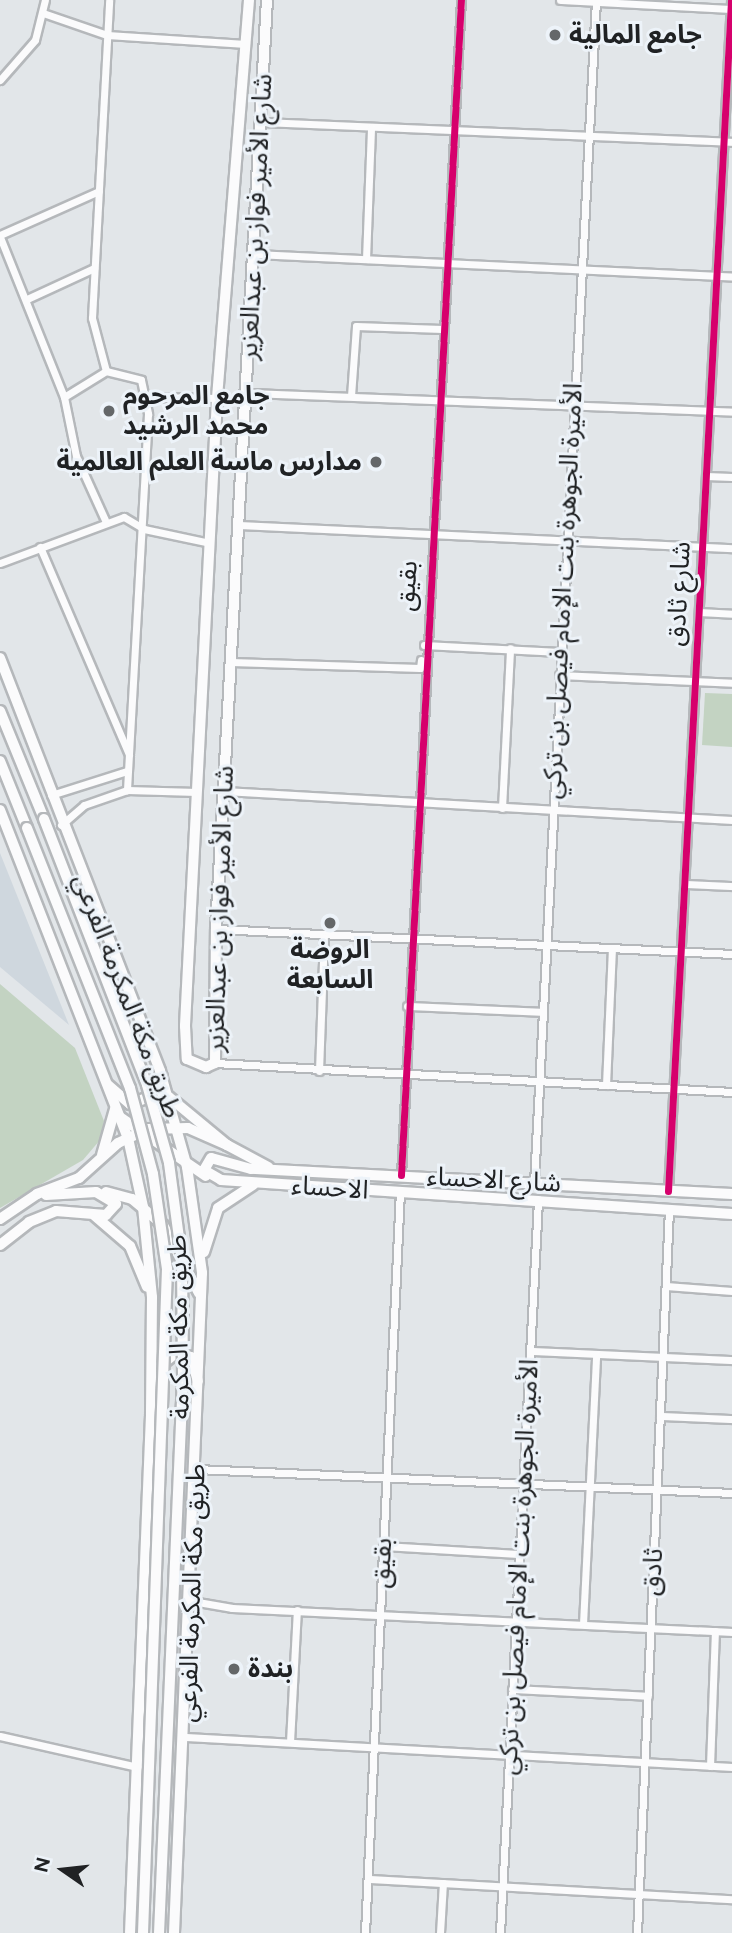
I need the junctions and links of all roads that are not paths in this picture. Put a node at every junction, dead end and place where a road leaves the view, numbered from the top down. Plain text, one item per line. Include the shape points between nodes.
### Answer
1 (45, 0) edge
2 (109, 0) edge
3 (249, 0) edge
4 (267, 0) edge
5 (461, 0) edge
6 (560, 0) edge
7 (596, 1) edge
8 (731, 6) edge
9 (43, 13) junction
10 (107, 35) junction
11 (246, 44) junction
12 (0, 80) edge
13 (260, 122) junction
14 (371, 128) junction
15 (453, 130) junction
16 (589, 135) junction
17 (722, 142) junction
18 (732, 142) edge
19 (99, 191) junction
20 (0, 236) edge
21 (253, 254) junction
22 (366, 259) junction
23 (446, 262) junction
24 (94, 268) junction
25 (580, 268) junction
26 (717, 276) junction
27 (732, 277) edge
28 (27, 299) junction
29 (442, 329) junction
30 (106, 372) junction
31 (247, 393) junction
32 (351, 396) junction
33 (64, 397) junction
34 (144, 397) junction
35 (218, 398) junction
36 (438, 399) junction
37 (571, 404) junction
38 (710, 410) junction
39 (732, 412) edge
40 (706, 476) junction
41 (732, 477) edge
42 (105, 520) junction
43 (239, 525) junction
44 (144, 529) junction
45 (432, 534) junction
46 (565, 540) junction
47 (210, 543) junction
48 (40, 547) junction
49 (702, 547) junction
50 (732, 548) edge
51 (0, 563) edge
52 (699, 612) junction
53 (732, 614) edge
54 (425, 642) junction
55 (510, 648) junction
56 (560, 652) junction
57 (0, 657) edge
58 (232, 662) junction
59 (559, 675) junction
60 (695, 681) junction
61 (732, 684) edge
62 (0, 711) edge
63 (131, 758) junction
64 (0, 761) edge
65 (127, 771) junction
66 (127, 790) junction
67 (224, 791) junction
68 (197, 792) junction
69 (51, 795) junction
70 (416, 804) junction
71 (502, 808) junction
72 (0, 810) edge
73 (553, 810) junction
74 (688, 818) junction
75 (732, 820) edge
76 (61, 825) junction
77 (684, 884) junction
78 (732, 886) edge
79 (216, 929) junction
80 (324, 937) junction
81 (410, 940) junction
82 (546, 947) junction
83 (612, 949) junction
84 (682, 952) junction
85 (732, 954) edge
86 (407, 1006) junction
87 (542, 1012) junction
88 (215, 1063) junction
89 (319, 1071) junction
90 (405, 1075) junction
91 (162, 1077) junction
92 (539, 1083) junction
93 (108, 1085) junction
94 (606, 1085) junction
95 (676, 1090) junction
96 (732, 1092) edge
97 (167, 1096) junction
98 (118, 1112) junction
99 (177, 1127) junction
100 (142, 1132) junction
101 (128, 1138) junction
102 (227, 1145) junction
103 (100, 1158) junction
104 (187, 1167) junction
105 (269, 1167) junction
106 (401, 1175) junction
107 (206, 1176) junction
108 (534, 1182) junction
109 (258, 1183) junction
110 (668, 1191) junction
111 (96, 1192) junction
112 (400, 1192) junction
113 (732, 1194) edge
114 (29, 1200) junction
115 (538, 1202) junction
116 (143, 1207) junction
117 (669, 1210) junction
118 (732, 1214) edge
119 (95, 1216) junction
120 (0, 1219) edge
121 (0, 1245) edge
122 (202, 1273) junction
123 (666, 1286) junction
124 (732, 1291) edge
125 (152, 1297) junction
126 (202, 1300) junction
127 (531, 1351) junction
128 (596, 1354) junction
129 (662, 1357) junction
130 (732, 1360) edge
131 (201, 1391) junction
132 (151, 1392) junction
133 (660, 1416) junction
134 (732, 1419) edge
135 (196, 1469) junction
136 (387, 1477) junction
137 (523, 1484) junction
138 (590, 1487) junction
139 (657, 1489) junction
140 (732, 1493) edge
141 (383, 1546) junction
142 (519, 1554) junction
143 (192, 1601) junction
144 (297, 1611) junction
145 (380, 1616) junction
146 (515, 1621) junction
147 (583, 1624) junction
148 (650, 1627) junction
149 (715, 1631) junction
150 (732, 1632) edge
151 (512, 1689) junction
152 (648, 1696) junction
153 (0, 1736) edge
154 (186, 1737) junction
155 (290, 1742) junction
156 (375, 1746) junction
157 (508, 1755) junction
158 (644, 1763) junction
159 (710, 1766) junction
160 (138, 1767) junction
161 (732, 1767) edge
162 (369, 1880) junction
163 (443, 1884) junction
164 (502, 1888) junction
165 (639, 1894) junction
166 (732, 1899) edge
167 (130, 1933) edge
168 (143, 1933) edge
169 (159, 1933) edge
170 (174, 1933) edge
171 (365, 1933) edge
172 (440, 1933) edge
173 (500, 1933) edge
174 (637, 1933) edge

1 - 9 street
2 - 10 street
3 - 11 main road, شارع الأمير فواز بن عبدالعزير
4 - 13 main road, شارع الأمير فواز بن عبدالعزير
5 - 15 street, بقيق
6 - 7 street
7 - 8 street
7 - 16 street, الأميرة الجوهرة بنت الإمام فيصل بن تركي
8 - 17 street, شارع ثادق
9 - 10 street
9 - 12 street via 35,40
10 - 11 street
10 - 19 street
11 - 35 main road, شارع الأمير فواز بن عبدالعزير
13 - 14 street
13 - 21 main road, شارع الأمير فواز بن عبدالعزير
14 - 15 street
14 - 22 street
15 - 16 street
15 - 23 street, بقيق
16 - 17 street
16 - 25 street, الأميرة الجوهرة بنت الإمام فيصل بن تركي
17 - 18 street
17 - 26 street, شارع ثادق
19 - 20 street
19 - 24 street
20 - 28 street
21 - 22 street
21 - 31 main road, شارع الأمير فواز بن عبدالعزير
22 - 23 street
23 - 25 street
23 - 29 street, بقيق
24 - 28 street
24 - 30 street via 92,318
25 - 26 street
25 - 37 street, الأميرة الجوهرة بنت الإمام فيصل بن تركي
26 - 27 street
26 - 38 street, شارع ثادق
28 - 33 street
29 - 32 street via 356,326
29 - 36 street, بقيق
30 - 33 street
30 - 34 street via 141,380
31 - 32 street
31 - 43 main road, شارع الأمير فواز بن عبدالعزير
32 - 36 street
33 - 42 street via 76,456
34 - 35 street
34 - 44 street
35 - 47 main road, شارع الأمير فواز بن عبدالعزير
36 - 37 street
36 - 45 street, بقيق
37 - 38 street
37 - 46 street, الأميرة الجوهرة بنت الإمام فيصل بن تركي
38 - 39 street
38 - 40 street, شارع ثادق
40 - 41 street
40 - 49 street, شارع ثادق
42 - 44 street via 124,517
42 - 48 street
43 - 45 street
43 - 58 main road, شارع الأمير فواز بن عبدالعزير
44 - 47 street
44 - 63 street
45 - 46 street
45 - 54 street, بقيق
46 - 49 street
46 - 56 street, الأميرة الجوهرة بنت الإمام فيصل بن تركي
47 - 68 main road, شارع الأمير فواز بن عبدالعزير
48 - 51 street
48 - 63 street
49 - 50 street
49 - 52 street, شارع ثادق
52 - 53 street
52 - 60 street, شارع ثادق
54 - 55 street
54 - 58 street via 420,668
54 - 70 street, بقيق
55 - 56 street
55 - 71 street
56 - 59 street, الأميرة الجوهرة بنت الإمام فيصل بن تركي
57 - 69 main road, طريق مكة المكرمة الفرعي
58 - 67 main road, شارع الأمير فواز بن عبدالعزير
59 - 60 street
59 - 73 street, الأميرة الجوهرة بنت الإمام فيصل بن تركي
60 - 61 street
60 - 74 street, شارع ثادق
62 - 169 highway, طريق مكة المكرمة, bridge via 147,1086 169,1163 182,1260 183,1377
63 - 65 street
64 - 168 highway, طريق مكة المكرمة, bridge via 130,1088 153,1174 167,1269
65 - 66 street
65 - 69 street
66 - 68 street
66 - 76 street via 84,805
67 - 70 street
67 - 79 main road, شارع الأمير فواز بن عبدالعزير
68 - 88 main road, شارع الأمير فواز بن عبدالعزير via 187,1059 206,1067
69 - 76 main road, طريق مكة المكرمة الفرعي
70 - 71 street
70 - 81 street, بقيق
71 - 73 street
72 - 93 main road, طريق مكة المكرمة الفرعي
73 - 74 street
73 - 82 street, الأميرة الجوهرة بنت الإمام فيصل بن تركي
74 - 75 street
74 - 77 street, شارع ثادق
76 - 91 main road, طريق مكة المكرمة الفرعي
77 - 78 street
77 - 84 street, شارع ثادق
79 - 80 street
79 - 88 main road, شارع الأمير فواز بن عبدالعزير
80 - 81 street
80 - 89 street
81 - 82 street
81 - 86 street, بقيق
82 - 83 street
82 - 87 street, الأميرة الجوهرة بنت الإمام فيصل بن تركي
83 - 84 street
83 - 94 street
84 - 85 street
84 - 95 street, شارع ثادق
86 - 87 street
86 - 90 street, بقيق
87 - 92 street, الأميرة الجوهرة بنت الإمام فيصل بن تركي
88 - 89 street
89 - 90 street
90 - 92 street
90 - 106 street, بقيق
91 - 93 main road via 157,1094 130,1104
91 - 97 main road, طريق مكة المكرمة الفرعي
92 - 94 street
92 - 108 street, الأميرة الجوهرة بنت الإمام فيصل بن تركي
93 - 98 main road, طريق مكة المكرمة الفرعي
94 - 95 street
95 - 96 street
95 - 110 street, شارع ثادق
97 - 99 main road, طريق مكة المكرمة الفرعي
97 - 102 main road
98 - 100 main road
98 - 101 main road, طريق مكة المكرمة الفرعي
98 - 103 main road
99 - 100 main road
99 - 102 main road
99 - 104 main road, طريق مكة المكرمة الفرعي
100 - 101 main road
100 - 104 main road
101 - 103 main road
101 - 116 main road, طريق مكة المكرمة الفرعي
102 - 105 main road
103 - 114 main road via 79,1178
104 - 107 main road
104 - 122 main road, طريق مكة المكرمة الفرعي
105 - 106 main road, شارع الاحساء
105 - 107 main road, شارع الاحساء via 211,1158
106 - 108 main road, شارع الاحساء
107 - 109 main road, الاحساء
108 - 110 main road, شارع الاحساء
109 - 112 main road, الاحساء
109 - 122 main road via 226,1199 210,1218
110 - 113 main road, شارع الاحساء
111 - 114 main road
111 - 116 main road via 113,1191
111 - 119 main road via 116,1203 114,1212
112 - 115 main road, الاحساء
112 - 136 street, بقيق
114 - 120 main road
115 - 117 main road, الاحساء
115 - 127 street, الأميرة الجوهرة بنت الإمام فيصل بن تركي
116 - 125 main road, طريق مكة المكرمة الفرعي
116 - 126 main road via 175,1242
117 - 118 main road, الاحساء
117 - 123 street, ثادق
119 - 121 main road via 56,1211 29,1222
119 - 125 main road via 130,1246
122 - 126 main road, طريق مكة المكرمة الفرعي
123 - 124 street
123 - 129 street, ثادق
125 - 132 main road, طريق مكة المكرمة الفرعي
126 - 131 main road, طريق مكة المكرمة الفرعي
127 - 128 street
127 - 137 street, الأميرة الجوهرة بنت الإمام فيصل بن تركي
128 - 129 street
128 - 138 street
129 - 130 street
129 - 133 street, ثادق
131 - 132 main road via 191,1357 177,1352 164,1358
131 - 135 main road, طريق مكة المكرمة الفرعي
132 - 160 main road, طريق مكة المكرمة الفرعي
133 - 134 street
133 - 139 street, ثادق
135 - 136 street
135 - 143 main road, طريق مكة المكرمة الفرعي
136 - 137 street
136 - 141 street, بقيق
137 - 138 street
137 - 142 street, الأميرة الجوهرة بنت الإمام فيصل بن تركي
138 - 139 street
138 - 147 street
139 - 140 street
139 - 148 street, ثادق
141 - 142 street
141 - 145 street, بقيق
142 - 146 street, الأميرة الجوهرة بنت الإمام فيصل بن تركي
143 - 144 street
143 - 154 main road, طريق مكة المكرمة الفرعي
144 - 145 street
144 - 155 street
145 - 146 street
145 - 156 street, بقيق
146 - 147 street
146 - 151 street, الأميرة الجوهرة بنت الإمام فيصل بن تركي
147 - 148 street
148 - 149 street
148 - 152 street, ثادق
149 - 150 street
149 - 159 street
151 - 152 street
151 - 157 street, الأميرة الجوهرة بنت الإمام فيصل بن تركي
152 - 158 street, ثادق
153 - 160 street
154 - 155 street
154 - 170 main road, طريق مكة المكرمة الفرعي
155 - 156 street
156 - 157 street
156 - 162 street, بقيق
157 - 158 street
157 - 164 street, الأميرة الجوهرة بنت الإمام فيصل بن تركي
158 - 159 street
158 - 165 street, ثادق
159 - 161 street
160 - 167 main road, طريق مكة المكرمة الفرعي
162 - 163 street
162 - 171 street, بقيق
163 - 164 street
163 - 172 street
164 - 165 street
164 - 173 street, الأميرة الجوهرة بنت الإمام فيصل بن تركي
165 - 166 street
165 - 174 street, ثادق

